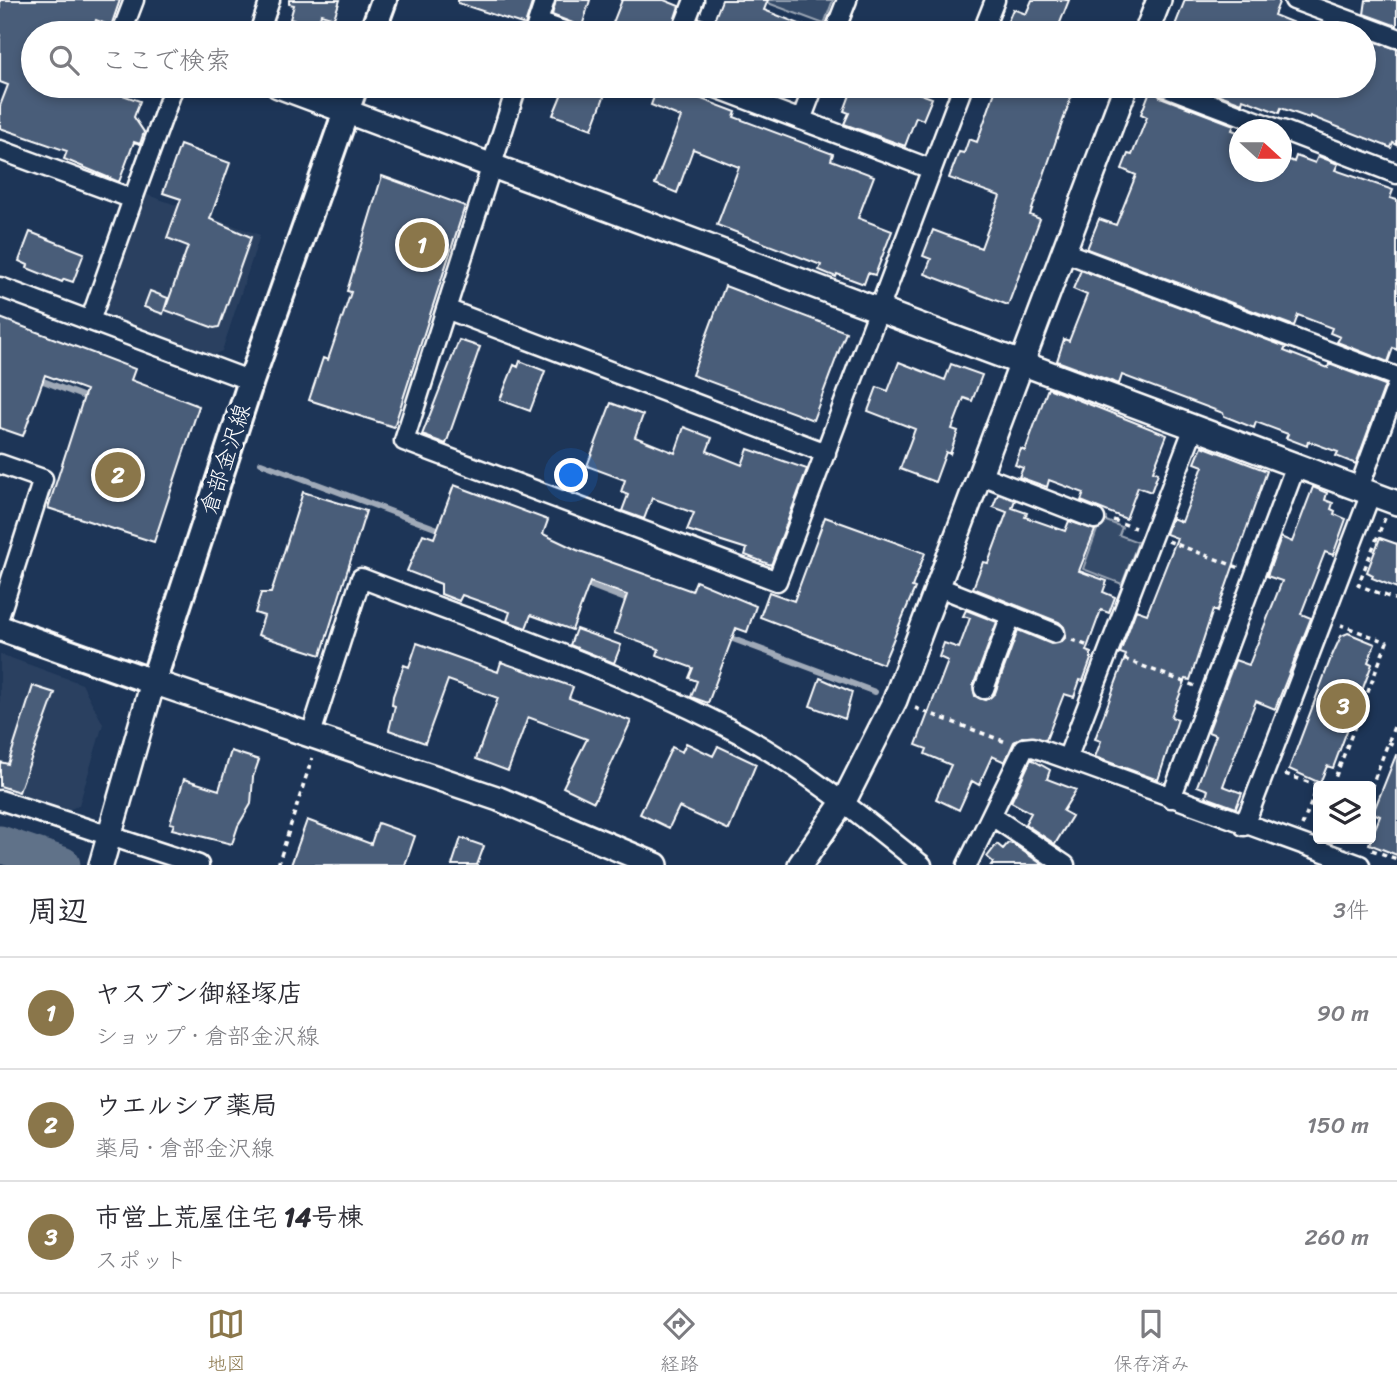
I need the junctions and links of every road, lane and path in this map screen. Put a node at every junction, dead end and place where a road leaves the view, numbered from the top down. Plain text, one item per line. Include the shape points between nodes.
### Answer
1 (134, 0) edge
2 (270, 0) edge
3 (384, 0) edge
4 (545, 0) edge
5 (694, 0) edge
6 (846, 0) edge
7 (995, 0) edge
8 (1158, 0) edge
9 (1294, 0) edge
10 (127, 21) edge
11 (263, 21) edge
12 (376, 21) edge
13 (538, 21) edge
14 (686, 21) edge
15 (838, 21) edge
16 (987, 21) edge
17 (1150, 21) edge
18 (1351, 21) edge
19 (1376, 30) edge
20 (1397, 38) edge
21 (170, 98) edge
22 (311, 98) edge
23 (351, 98) edge
24 (513, 98) edge
25 (743, 98) edge
26 (809, 98) edge
27 (958, 98) edge
28 (1122, 98) edge
29 (1196, 98) edge
30 (346, 111) junction
31 (1252, 119) edge
32 (801, 120) junction
33 (1292, 134) edge
34 (0, 150) edge
35 (491, 165) junction
36 (931, 169) junction
37 (1397, 174) edge
38 (133, 199) junction
39 (1064, 252) junction
40 (0, 287) edge
41 (446, 309) junction
42 (879, 309) junction
43 (90, 321) junction
44 (1021, 362) junction
45 (1397, 377) edge
46 (251, 381) junction
47 (1397, 385) edge
48 (1194, 427) junction
49 (826, 453) junction
50 (0, 464) edge
51 (1296, 464) junction
52 (981, 475) junction
53 (1365, 491) junction
54 (1391, 510) edge
55 (1095, 519) joint
56 (1153, 535) junction
57 (1255, 574) junction
58 (939, 587) junction
59 (1397, 600) edge
60 (0, 614) edge
61 (1011, 616) junction
62 (1332, 622) dead end
63 (0, 628) edge
64 (1055, 633) joint
65 (1107, 653) junction
66 (153, 682) junction
67 (984, 689) dead end
68 (1210, 692) junction
69 (909, 706) dead end
70 (1397, 719) edge
71 (1388, 742) junction
72 (312, 745) junction
73 (1397, 746) edge
74 (1024, 748) junction
75 (1067, 758) junction
76 (1266, 767) junction
77 (1334, 781) edge
78 (1374, 781) edge
79 (1313, 784) edge
80 (1171, 798) junction
81 (0, 800) edge
82 (844, 801) junction
83 (1313, 801) edge
84 (992, 816) junction
85 (1244, 825) junction
86 (1300, 833) dead end
87 (109, 836) junction
88 (101, 865) edge
89 (199, 865) edge
90 (278, 865) edge
91 (656, 865) edge
92 (800, 865) edge
93 (922, 865) edge
94 (967, 865) edge
95 (1065, 865) edge
96 (1360, 865) edge

1 - 10 street
2 - 11 street
3 - 12 main road
4 - 13 street
5 - 14 street
6 - 15 street
7 - 16 street
8 - 17 street
9 - 18 street
19 - 20 street
21 - 38 street
22 - 30 street
23 - 30 main road, 倉部金沢線
24 - 35 street
25 - 32 street
26 - 32 street
27 - 36 street
28 - 39 street
29 - 31 street
30 - 35 street
30 - 46 main road, 倉部金沢線
32 - 36 street
33 - 37 street
34 - 38 street
35 - 41 street
35 - 42 street
36 - 42 street
38 - 43 street
39 - 44 street
39 - 45 street
40 - 43 street
41 - 49 street
41 - 49 street via 404,441 777,581
42 - 44 street
42 - 49 street
43 - 46 street
44 - 48 street
44 - 52 street
46 - 66 main road, 倉部金沢線
47 - 53 street
48 - 51 street
48 - 56 street
50 - 60 street via 43,479
51 - 53 street
51 - 57 street
52 - 55 street
52 - 58 street
53 - 54 street
53 - 76 street
54 - 59 path via 1358,585
55 - 56 path via 1102,516
56 - 57 path
56 - 65 street
57 - 68 street
58 - 61 street
58 - 82 street via 894,700
61 - 64 street
61 - 67 street
62 - 77 path via 1387,642
63 - 66 main road
64 - 65 path
65 - 68 path
65 - 75 street
66 - 72 street
66 - 87 street
68 - 80 street
69 - 74 path
70 - 71 path
71 - 73 path
71 - 78 path
72 - 82 street via 361,578 636,684 742,735
72 - 90 path
72 - 91 street via 553,819
74 - 75 street
74 - 84 street
75 - 80 street
76 - 79 path
76 - 85 street
80 - 85 street
81 - 87 street
82 - 92 street
82 - 93 street
83 - 86 path
84 - 94 street
84 - 95 street
85 - 96 street
87 - 88 street
87 - 89 street

